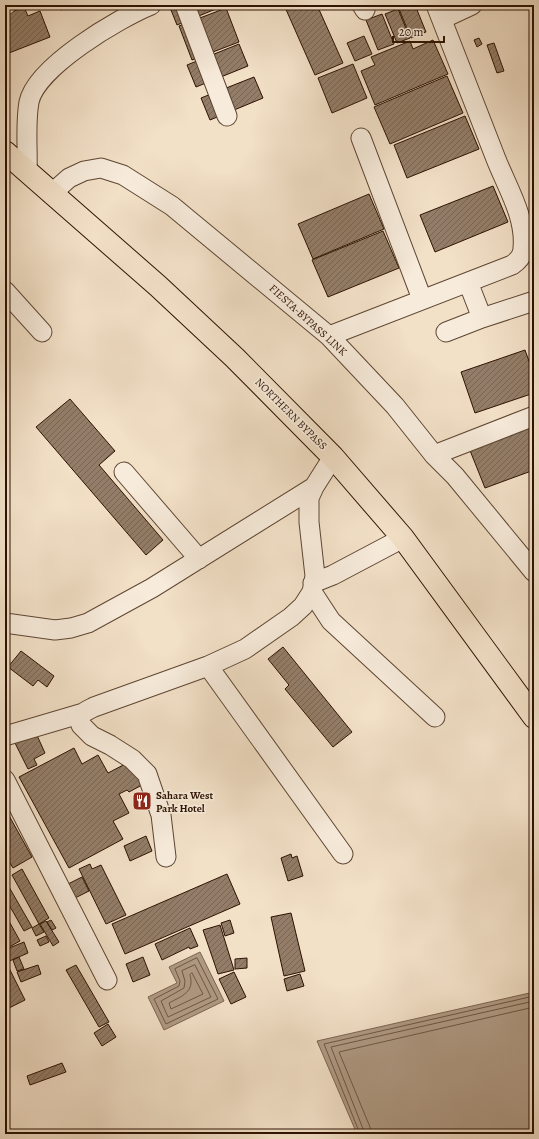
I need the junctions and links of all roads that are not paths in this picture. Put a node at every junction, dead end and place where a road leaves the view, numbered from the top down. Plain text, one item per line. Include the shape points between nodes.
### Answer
1 (185, 5) edge
2 (472, 5) edge
3 (144, 8) edge
4 (439, 12) edge
5 (228, 116) dead end
6 (361, 138) dead end
7 (5, 152) edge
8 (27, 172) junction
9 (51, 194) junction
10 (468, 282) junction
11 (6, 295) edge
12 (422, 299) junction
13 (534, 301) edge
14 (482, 318) junction
15 (42, 332) dead end
16 (446, 332) dead end
17 (329, 336) junction
18 (534, 416) edge
19 (434, 455) junction
20 (333, 457) junction
21 (124, 472) dead end
22 (314, 487) junction
23 (403, 538) junction
24 (199, 559) junction
25 (534, 572) edge
26 (313, 588) junction
27 (5, 623) edge
28 (208, 666) junction
29 (83, 713) junction
30 (435, 717) dead end
31 (534, 717) edge
32 (5, 736) edge
33 (5, 780) edge
34 (343, 854) dead end
35 (166, 857) dead end
36 (107, 980) dead end

1 - 5 street
2 - 4 street
3 - 8 street via 64,57 38,82 29,101
4 - 10 street via 512,195 521,224 522,256 512,265
6 - 12 street
7 - 8 main road, NORTHERN BYPASS
8 - 9 main road, NORTHERN BYPASS
9 - 17 street, FIESTA-BYPASS LINK via 84,170 101,168 123,174 172,206
9 - 20 main road, NORTHERN BYPASS via 158,286 235,358
10 - 12 street
10 - 14 street
11 - 15 street
12 - 17 street
13 - 14 street
14 - 16 street
17 - 19 street, FIESTA-BYPASS LINK via 395,406
18 - 19 street
19 - 25 street, FIESTA-BYPASS LINK via 455,476
20 - 22 street
20 - 23 main road, NORTHERN BYPASS
21 - 24 street
22 - 24 street
22 - 26 street via 309,498 308,522 315,568
23 - 26 street
23 - 31 main road, NORTHERN BYPASS
24 - 27 street via 88,623 55,630
26 - 28 street via 303,606 291,617 245,649
26 - 30 street via 331,621
28 - 29 street
28 - 34 street
29 - 32 street
29 - 35 street via 80,722 92,736 132,759 147,774 162,815
33 - 36 street

